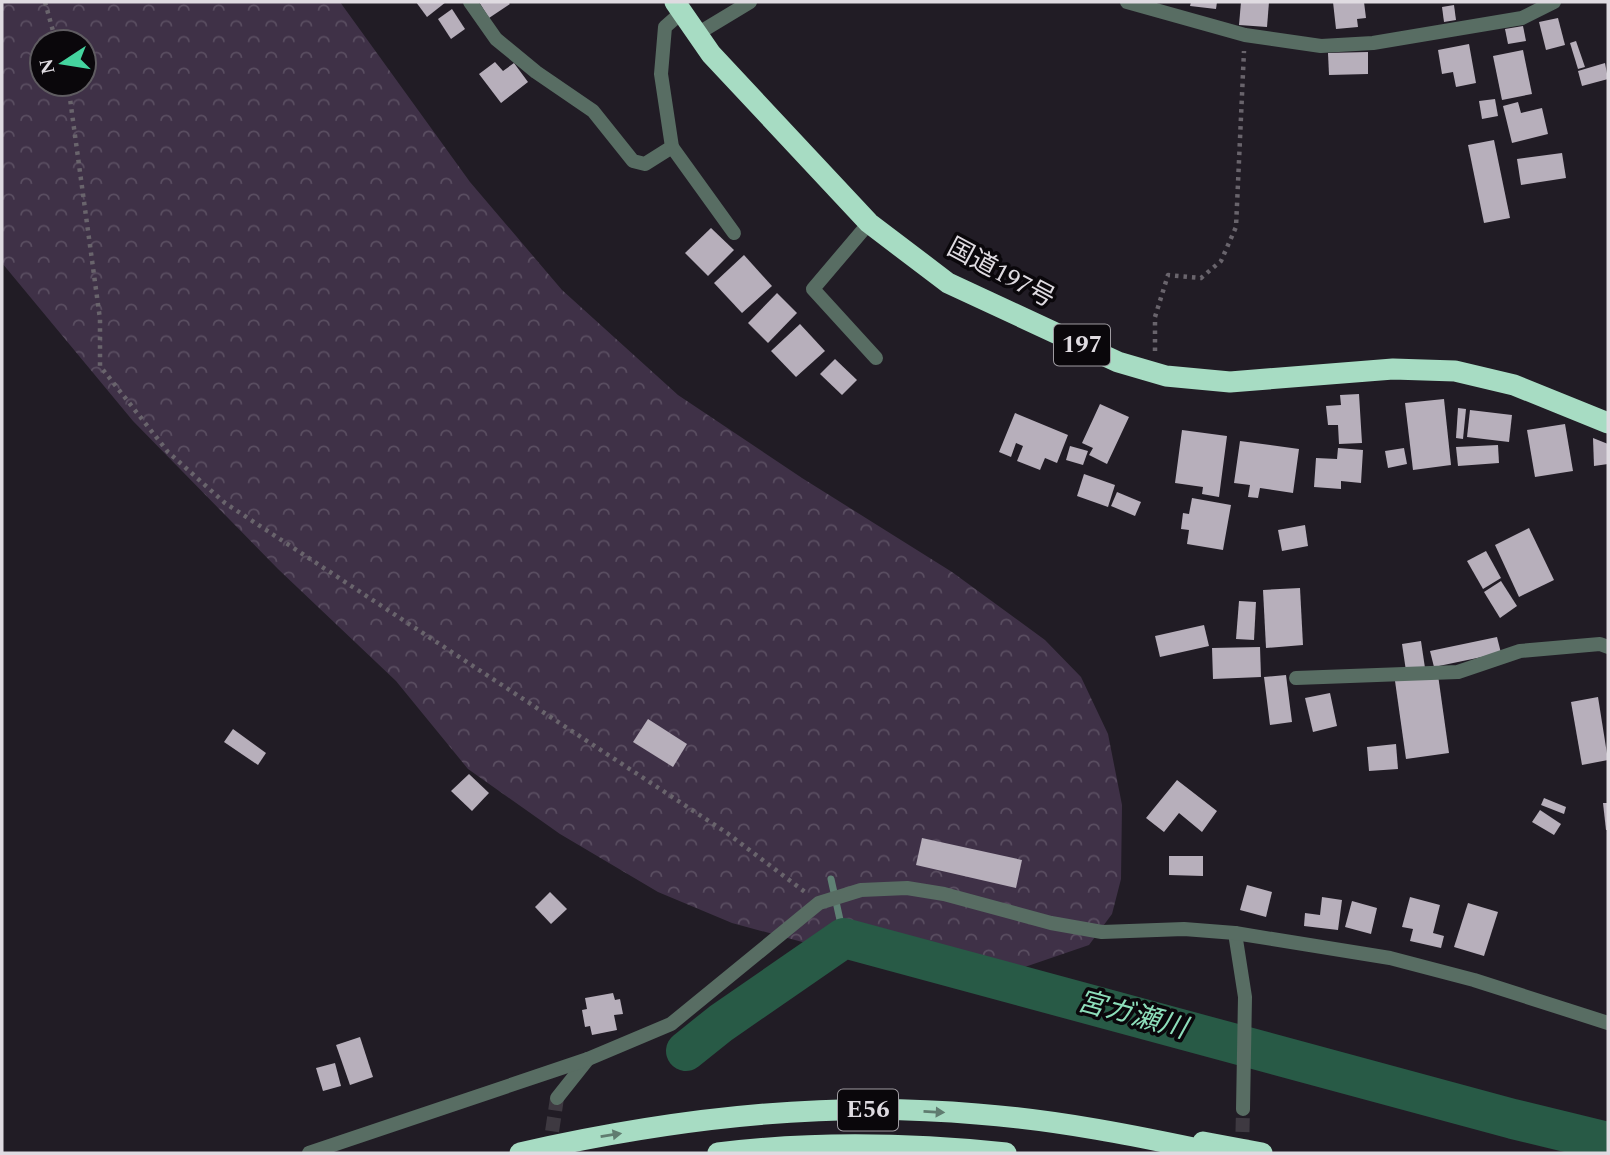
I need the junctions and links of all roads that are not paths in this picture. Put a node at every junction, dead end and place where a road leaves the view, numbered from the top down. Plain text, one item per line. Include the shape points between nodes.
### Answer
1 (470, 2) edge
2 (750, 2) edge
3 (1126, 2) edge
4 (1554, 2) edge
5 (678, 7) edge
6 (697, 34) junction
7 (672, 148) junction
8 (869, 223) junction
9 (734, 233) dead end
10 (876, 358) dead end
11 (1608, 422) edge
12 (1608, 646) edge
13 (1296, 678) dead end
14 (1235, 933) junction
15 (1608, 1024) edge
16 (588, 1059) junction
17 (557, 1098) tunnel mouth
18 (1243, 1109) tunnel mouth
19 (1090, 1127) junction
20 (982, 1152) edge
21 (309, 1153) edge
22 (520, 1153) edge
23 (718, 1153) edge
24 (1006, 1153) edge
25 (1217, 1153) edge
26 (1262, 1153) edge

1 - 7 street via 496,39 593,111 633,161 645,164
2 - 6 street
3 - 4 street via 1245,35 1321,46 1373,43 1522,18
5 - 6 highway, 国道197号 / 197
5 - 7 street via 665,27 661,74
6 - 8 highway, 国道197号 / 197 via 710,54
7 - 9 street
8 - 10 street via 813,289
8 - 11 highway, 国道197号 / 197 via 948,283 1118,362 1166,376 1230,382 1393,369 1455,371 1514,385
12 - 13 street via 1520,651 1458,672
14 - 15 street via 1391,958
14 - 16 street via 1184,929 1102,932 944,894 907,888 862,890 819,903 671,1024
14 - 18 street via 1245,997
16 - 17 street
16 - 21 street
22 -> 19 highway, E56 via 682,1123 838,1110 976,1114
19 - 25 highway, E56
19 - 26 highway
20 - 23 highway, E56 via 838,1143
20 - 24 highway, E56

